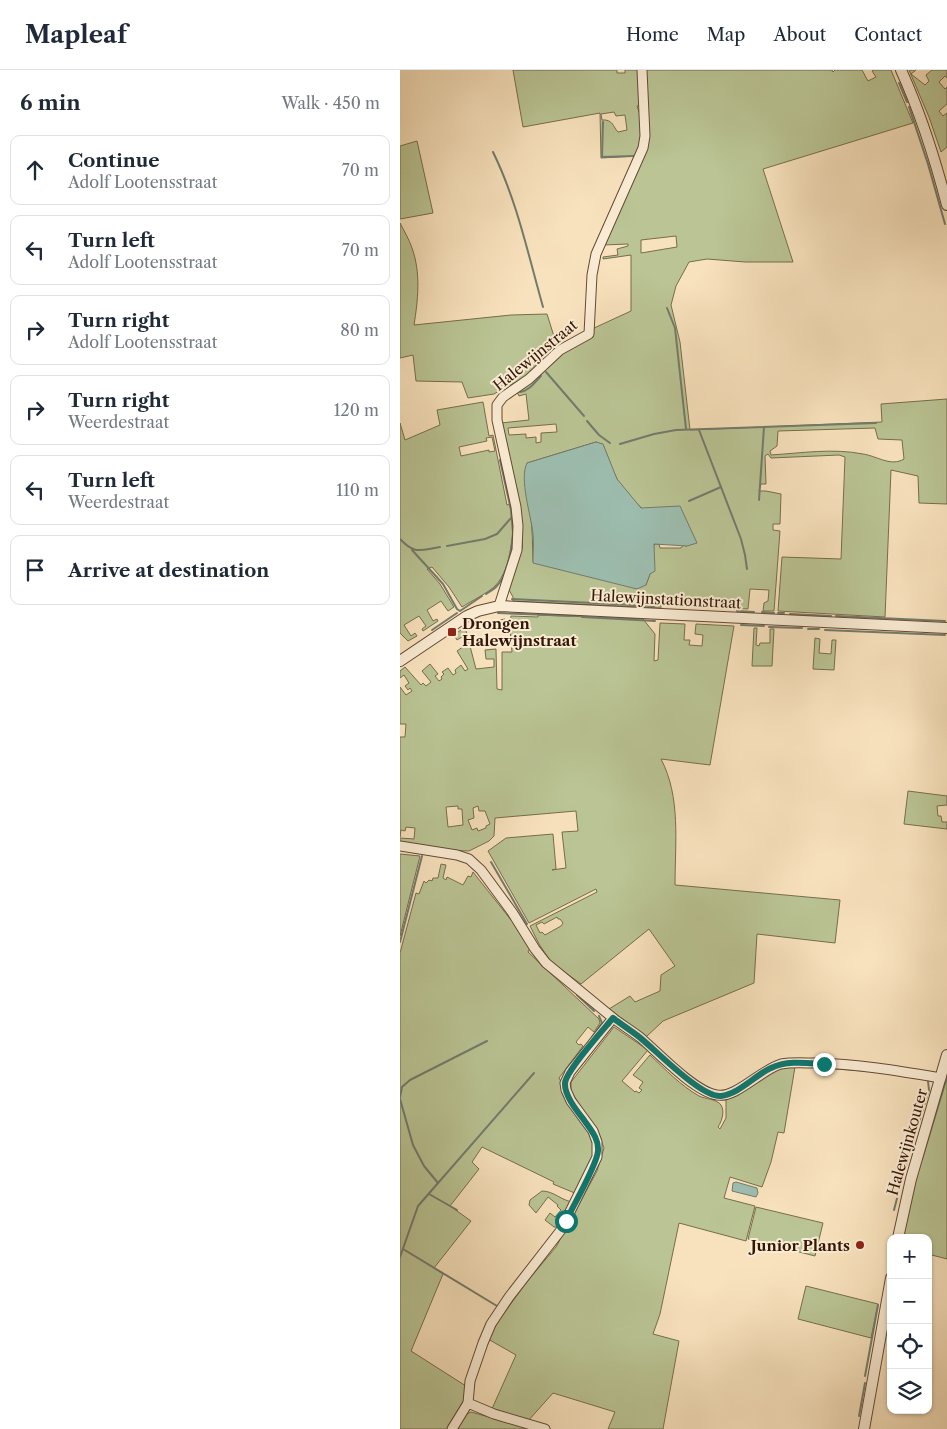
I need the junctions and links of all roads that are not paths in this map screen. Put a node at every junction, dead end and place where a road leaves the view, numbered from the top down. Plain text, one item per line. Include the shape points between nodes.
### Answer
1 (642, 70) edge
2 (901, 70) edge
3 (947, 206) edge
4 (499, 606) junction
5 (947, 628) edge
6 (400, 661) edge
7 (400, 846) edge
8 (613, 1018) junction
9 (947, 1054) edge
10 (941, 1078) junction
11 (899, 1234) edge
12 (891, 1279) edge
13 (468, 1404) junction
14 (452, 1429) edge
15 (545, 1429) edge
16 (864, 1429) edge

1 - 4 street, Halewijnstraat via 645,136 593,265 589,334 560,350 497,405 497,420 518,526 517,550
2 - 3 street via 933,151
4 - 5 street, Halewijnstationstraat
4 - 6 street, Halewijnstationstraat via 467,616
7 - 8 street via 469,859 512,912 535,950
8 - 10 street via 696,1084 718,1096 728,1094 771,1068 788,1063 881,1068
8 - 13 street via 570,1072 565,1083 571,1101 593,1131 597,1157 561,1230 491,1324 470,1381
9 - 10 street, Halewijnkouter
10 - 11 street, Halewijnkouter via 911,1179
12 - 16 street
13 - 14 street
13 - 15 street

